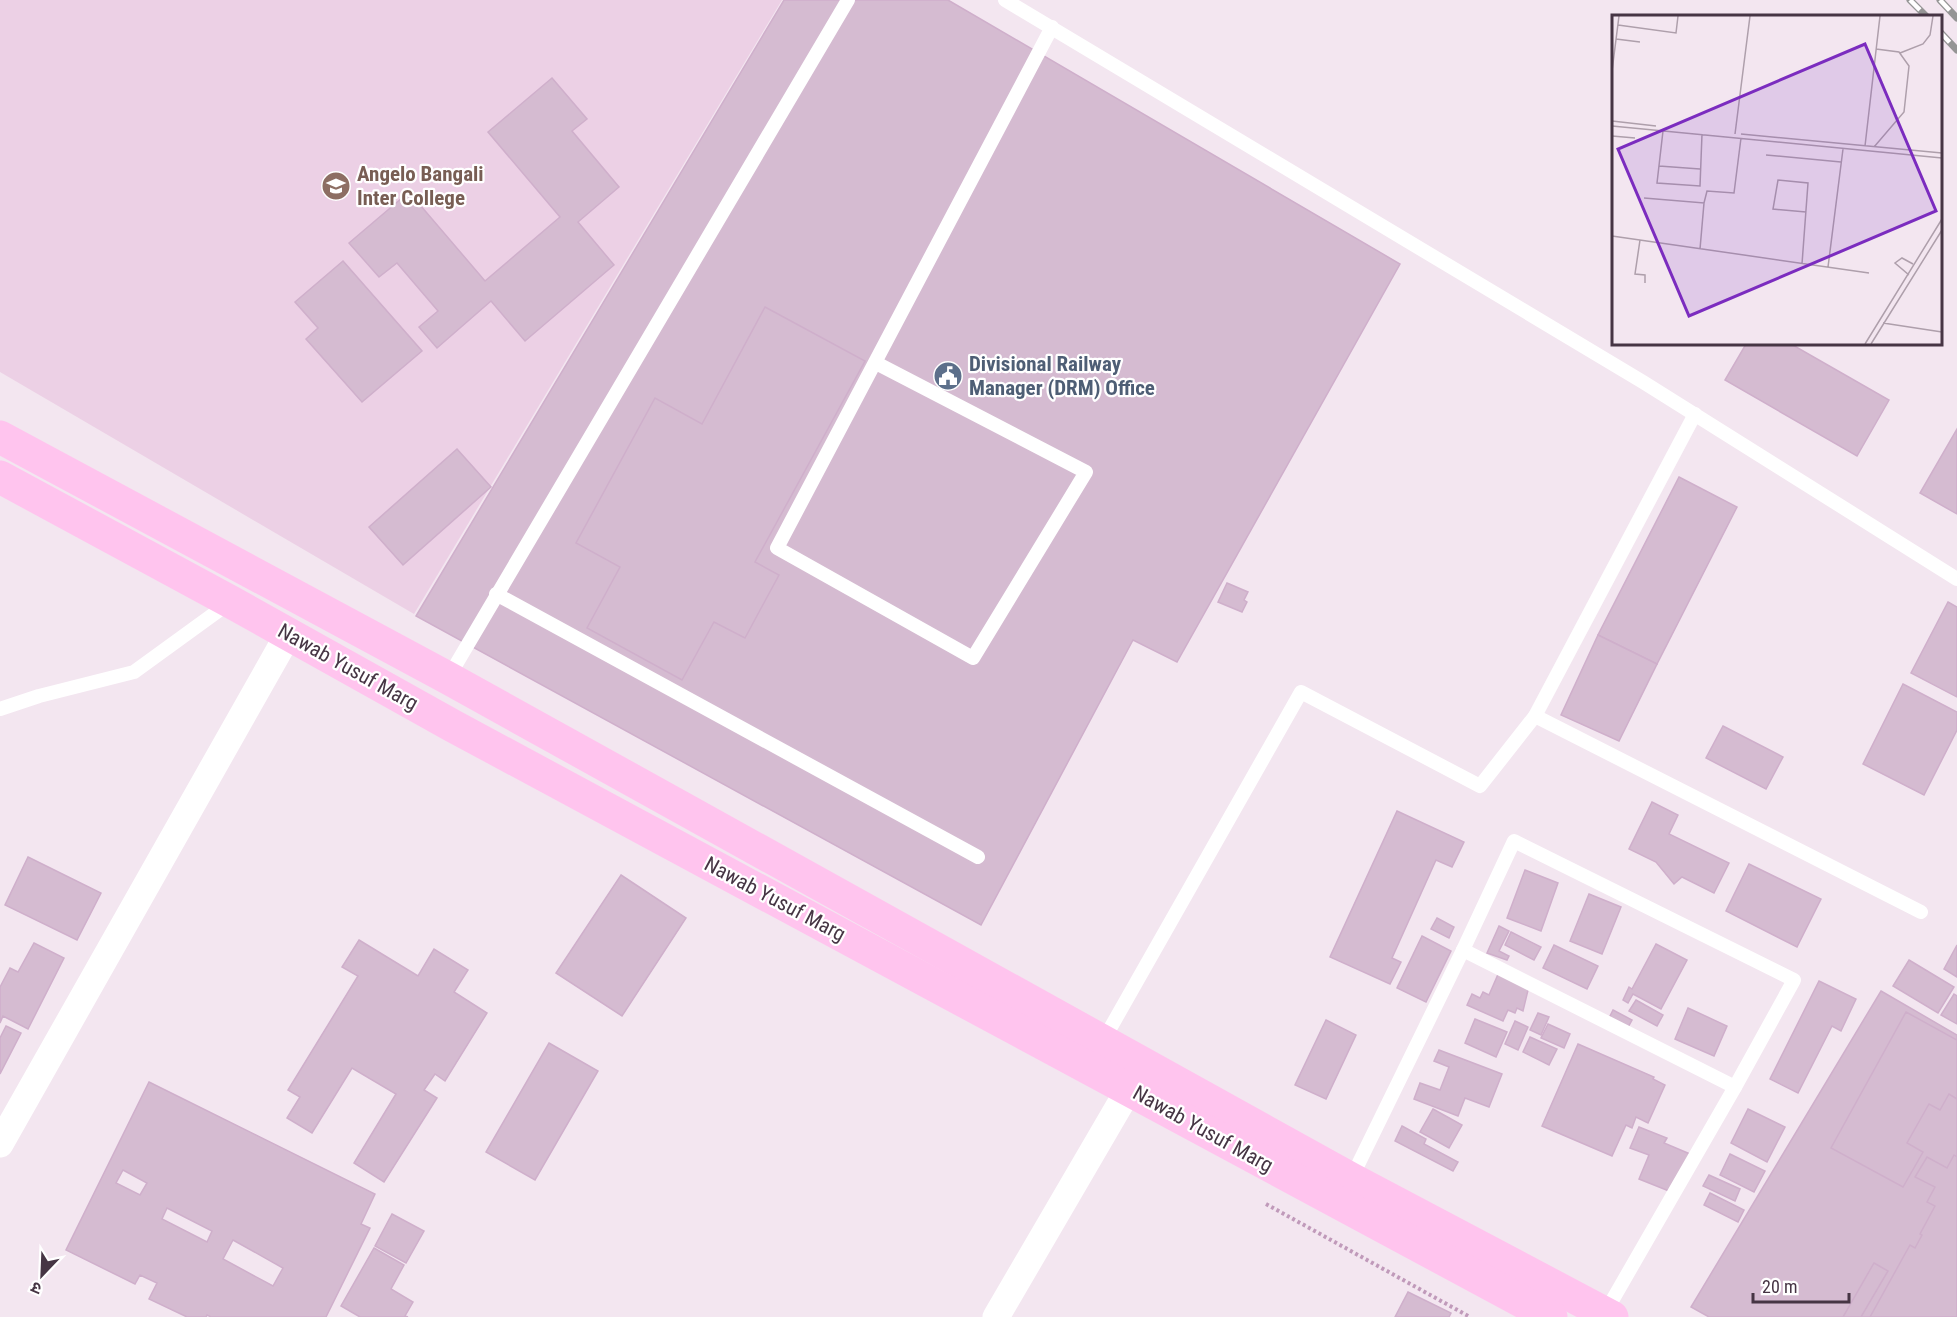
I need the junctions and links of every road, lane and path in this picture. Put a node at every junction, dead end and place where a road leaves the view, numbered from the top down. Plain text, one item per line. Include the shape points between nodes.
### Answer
1 (848, 0) edge
2 (1005, 0) edge
3 (1052, 27) junction
4 (876, 363) junction
5 (1695, 414) junction
6 (0, 437) edge
7 (0, 477) edge
8 (1957, 579) edge
9 (496, 594) junction
10 (231, 602) junction
11 (289, 633) junction
12 (448, 678) junction
13 (0, 709) edge
14 (1535, 716) junction
15 (978, 857) dead end
16 (1921, 912) dead end
17 (1463, 951) junction
18 (1103, 1041) junction
19 (1735, 1087) junction
20 (1129, 1089) junction
21 (0, 1144) edge
22 (1351, 1179) junction
23 (1265, 1204) dead end
24 (1609, 1315) edge
25 (996, 1317) edge
26 (1470, 1317) edge
27 (1551, 1317) edge

1 - 9 lane
2 - 3 lane
3 - 4 lane
3 - 5 lane
4 - 4 lane via 777,548 973,658 1086,471
5 - 8 lane
5 - 14 lane
6 - 12 main road
7 - 10 main road, Nawab Yusuf Marg
9 - 12 lane
9 - 15 lane
10 - 11 main road, Nawab Yusuf Marg
10 - 13 lane via 134,672
11 - 20 main road, Nawab Yusuf Marg via 464,732
11 - 21 street
12 - 18 main road
14 - 16 lane
14 - 18 lane via 1480,786 1301,692
17 - 19 lane
17 - 19 lane via 1514,841 1794,980
17 - 22 lane
18 - 22 main road
19 - 24 lane
20 - 25 street
20 - 27 main road, Nawab Yusuf Marg
22 - 24 main road
23 - 26 path

